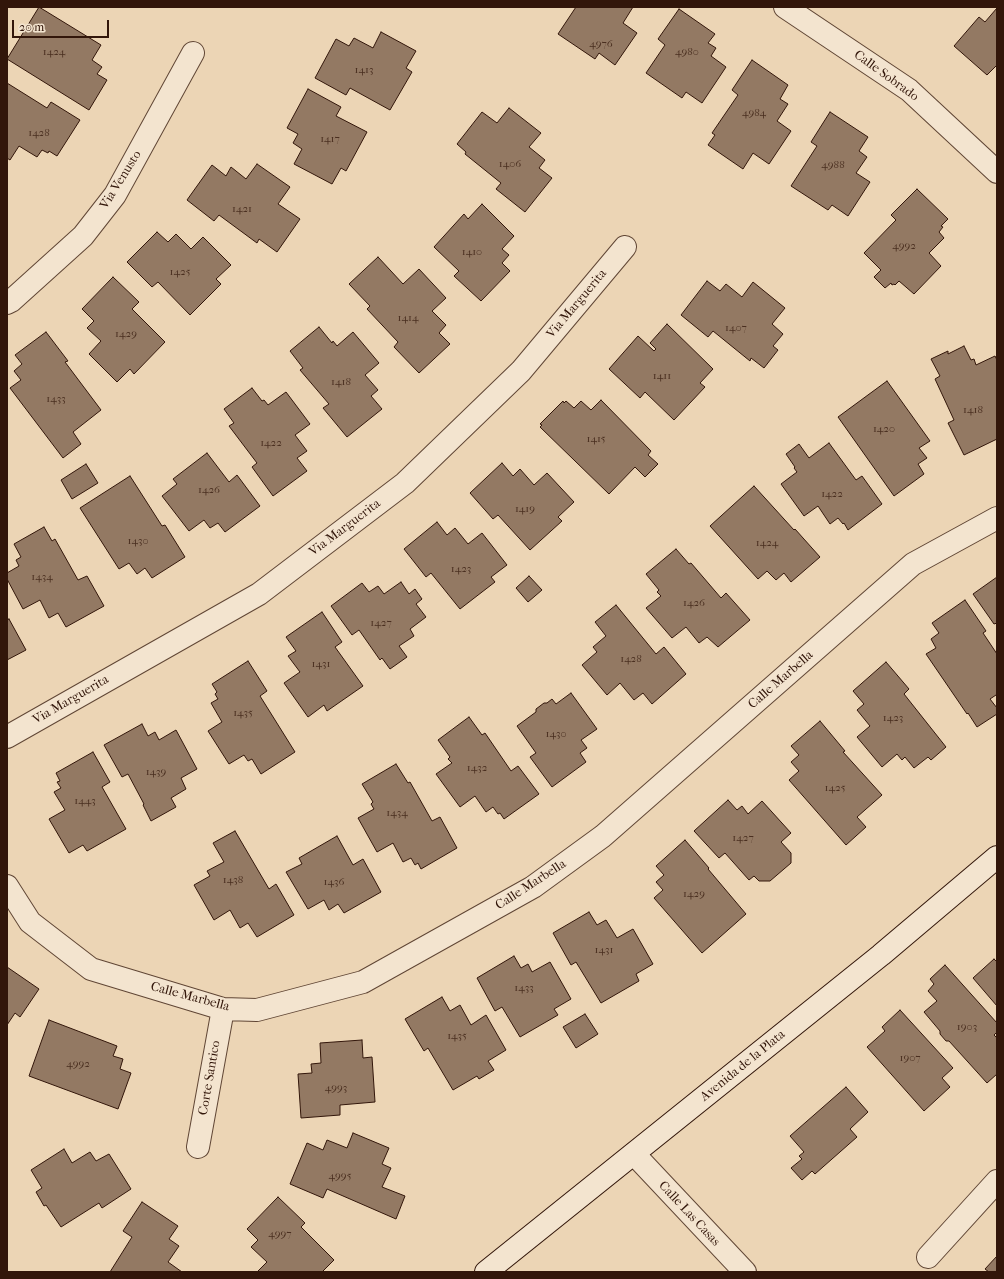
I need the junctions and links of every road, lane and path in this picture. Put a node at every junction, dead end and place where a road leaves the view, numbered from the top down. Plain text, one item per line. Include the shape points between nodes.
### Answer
1 (785, 7) edge
2 (193, 53) dead end
3 (997, 172) edge
4 (625, 247) dead end
5 (7, 303) edge
6 (997, 518) edge
7 (7, 737) edge
8 (997, 857) edge
9 (7, 886) edge
10 (223, 1009) junction
11 (198, 1147) dead end
12 (634, 1154) junction
13 (997, 1182) edge
14 (928, 1257) dead end
15 (486, 1272) edge
16 (745, 1272) edge

1 - 3 street, Calle Sobrado via 909,90
2 - 5 street, Via Venusto via 114,196 83,236
4 - 7 street, Via Marguerita via 521,371 405,483 260,594
6 - 10 street, Calle Marbella via 913,564 603,836 532,887 364,982 257,1010
8 - 12 street, Avenida de la Plata via 881,955
9 - 10 street, Calle Marbella via 30,922 91,969
10 - 11 street, Corte Santico
12 - 15 street, Avenida de la Plata
12 - 16 street, Calle Las Casas
13 - 14 street

